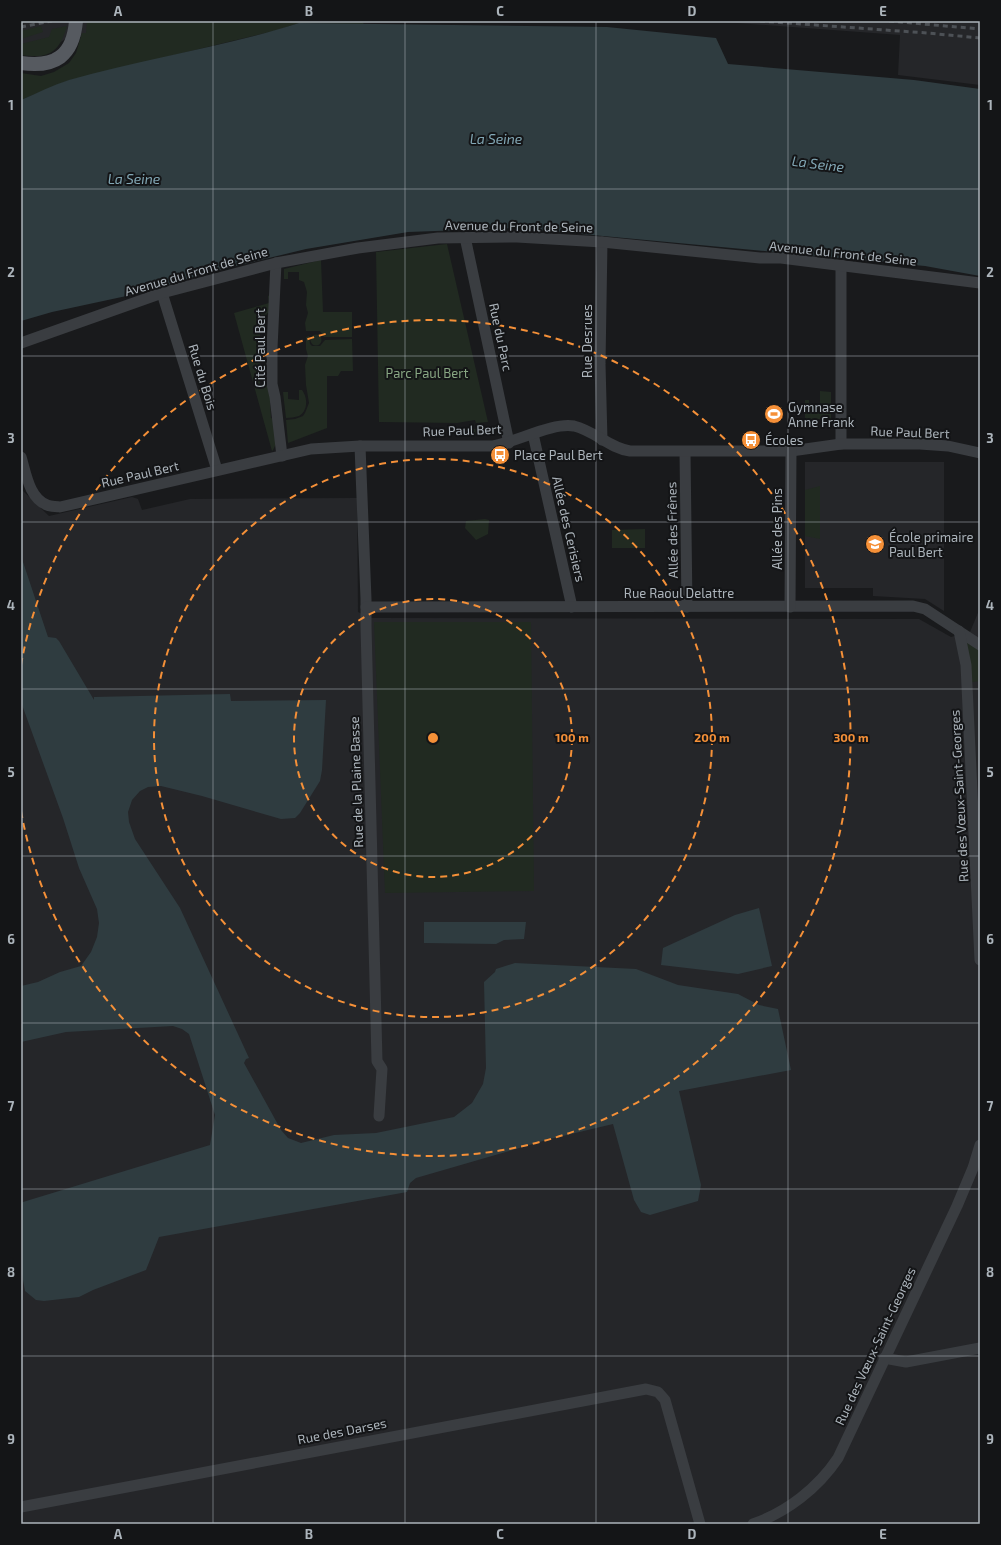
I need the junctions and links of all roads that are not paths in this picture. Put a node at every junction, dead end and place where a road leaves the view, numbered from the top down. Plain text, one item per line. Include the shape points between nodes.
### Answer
1 (75, 26) edge
2 (21, 63) edge
3 (464, 237) junction
4 (602, 242) junction
5 (276, 263) junction
6 (841, 265) junction
7 (980, 283) edge
8 (162, 293) junction
9 (21, 343) edge
10 (533, 434) junction
11 (602, 440) junction
12 (509, 443) junction
13 (841, 444) junction
14 (360, 446) junction
15 (791, 451) junction
16 (685, 452) junction
17 (980, 453) edge
18 (282, 456) junction
19 (21, 457) edge
20 (217, 470) junction
21 (366, 607) junction
22 (572, 607) junction
23 (687, 607) junction
24 (790, 607) junction
25 (959, 631) junction
26 (980, 645) edge
27 (979, 894) edge
28 (980, 960) edge
29 (379, 1116) dead end
30 (980, 1144) edge
31 (980, 1348) edge
32 (884, 1358) junction
33 (21, 1507) edge
34 (700, 1524) edge
35 (753, 1524) edge

1 - 2 main road via 70,46 58,59 40,65
3 - 4 street, Avenue du Front de Seine
3 - 5 street, Avenue du Front de Seine via 358,248
3 - 12 street, Rue du Parc
4 - 6 street, Avenue du Front de Seine
4 - 11 street, Rue Desrues
5 - 8 street, Avenue du Front de Seine
5 - 18 street, Cité Paul Bert via 272,384
6 - 7 street, Avenue du Front de Seine
6 - 13 street
8 - 9 street, Avenue du Front de Seine
8 - 20 street, Rue du Bois
10 - 11 street, Rue Paul Bert via 549,428 572,426 588,430
10 - 12 street, Rue Paul Bert
10 - 22 street, Allée des Cerisiers
11 - 16 street, Rue Paul Bert via 622,450
12 - 14 street, Rue Paul Bert via 493,446
13 - 15 street, Rue Paul Bert
13 - 17 street, Rue Paul Bert via 934,444
14 - 18 street, Rue Paul Bert via 311,450
14 - 21 street, Rue de la Plaine Basse
15 - 16 street, Rue Paul Bert
15 - 24 street, Allée des Pins
16 - 23 street, Allée des Frênes
18 - 20 street, Rue Paul Bert
19 - 20 street, Rue Paul Bert via 30,487 39,499 48,506 60,507
21 - 22 street, Rue Raoul Delattre
21 - 29 street, Rue de la Plaine Basse via 378,1061 382,1069
22 - 23 street, Rue Raoul Delattre
23 - 24 street, Rue Raoul Delattre
24 - 25 street, Rue Raoul Delattre via 912,606 925,609
25 - 26 street, Rue Raoul Delattre
25 - 27 street, Rue des Vœux-Saint-Georges via 966,665
27 - 28 street, Rue des Vœux-Saint-Georges
30 - 32 street, Rue des Vœux-Saint-Georges via 961,1196
31 - 32 street via 906,1362
32 - 35 street, Rue des Vœux-Saint-Georges via 832,1467 793,1503
33 - 34 street, Rue des Darses via 650,1389 658,1392 665,1400

